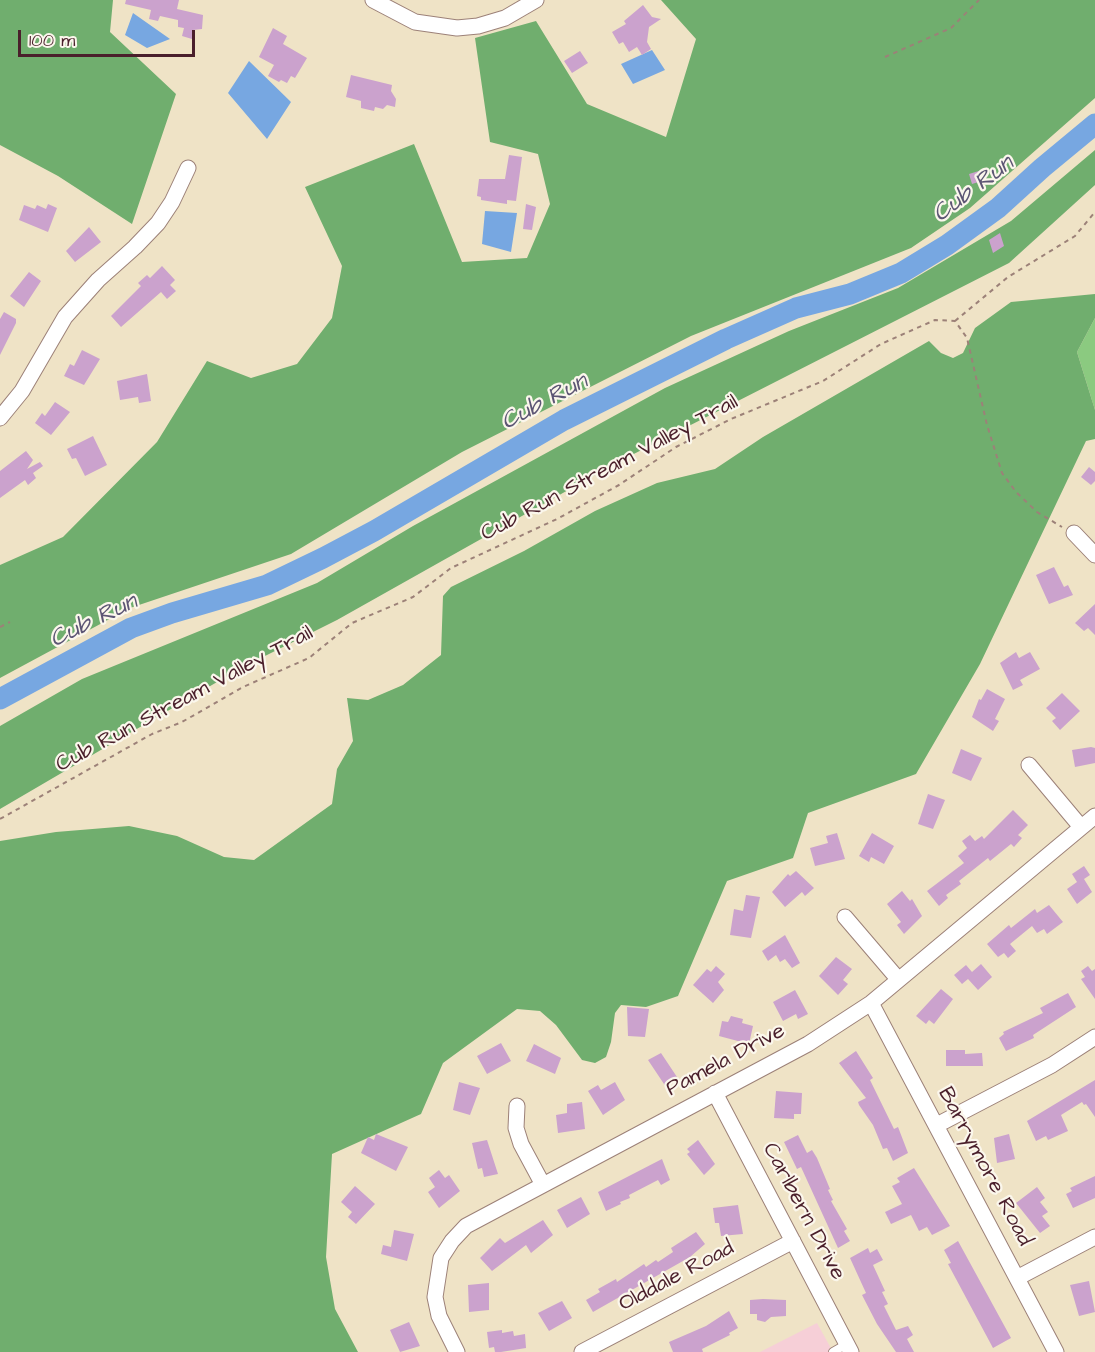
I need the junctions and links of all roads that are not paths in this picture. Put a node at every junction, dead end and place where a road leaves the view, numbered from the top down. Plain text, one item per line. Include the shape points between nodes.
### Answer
1 (373, 0) edge
2 (536, 0) edge
3 (188, 168) dead end
4 (0, 418) edge
5 (1074, 532) road end
6 (1095, 555) edge
7 (1029, 765) dead end
8 (1095, 816) edge
9 (1081, 827) junction
10 (845, 917) dead end
11 (898, 979) junction
12 (871, 1003) junction
13 (1095, 1037) edge
14 (715, 1093) junction
15 (517, 1106) dead end
16 (937, 1125) junction
17 (542, 1183) junction
18 (1095, 1237) edge
19 (793, 1241) junction
20 (1017, 1278) junction
21 (849, 1348) edge
22 (457, 1352) edge
23 (582, 1352) edge
24 (833, 1352) edge
25 (1056, 1352) edge

1 - 2 street via 415,22 457,28 504,18
3 - 4 street via 158,223 65,317 22,391
5 - 6 street
7 - 9 street
8 - 9 street, Pamela Drive
9 - 11 street, Pamela Drive
10 - 11 street
11 - 12 street, Pamela Drive
12 - 14 street, Pamela Drive via 808,1044
12 - 16 street, Barrymore Road
13 - 16 street via 1052,1065
14 - 17 street, Pamela Drive
14 - 19 street, Carlbern Drive
15 - 17 street via 516,1128 521,1144
16 - 20 street, Barrymore Road
17 - 22 street, Pamela Drive via 466,1226 441,1258 435,1297 439,1316
18 - 20 street
19 - 21 street, Carlbern Drive
19 - 23 street, Olddale Road
20 - 25 street, Barrymore Road
21 - 24 lane

